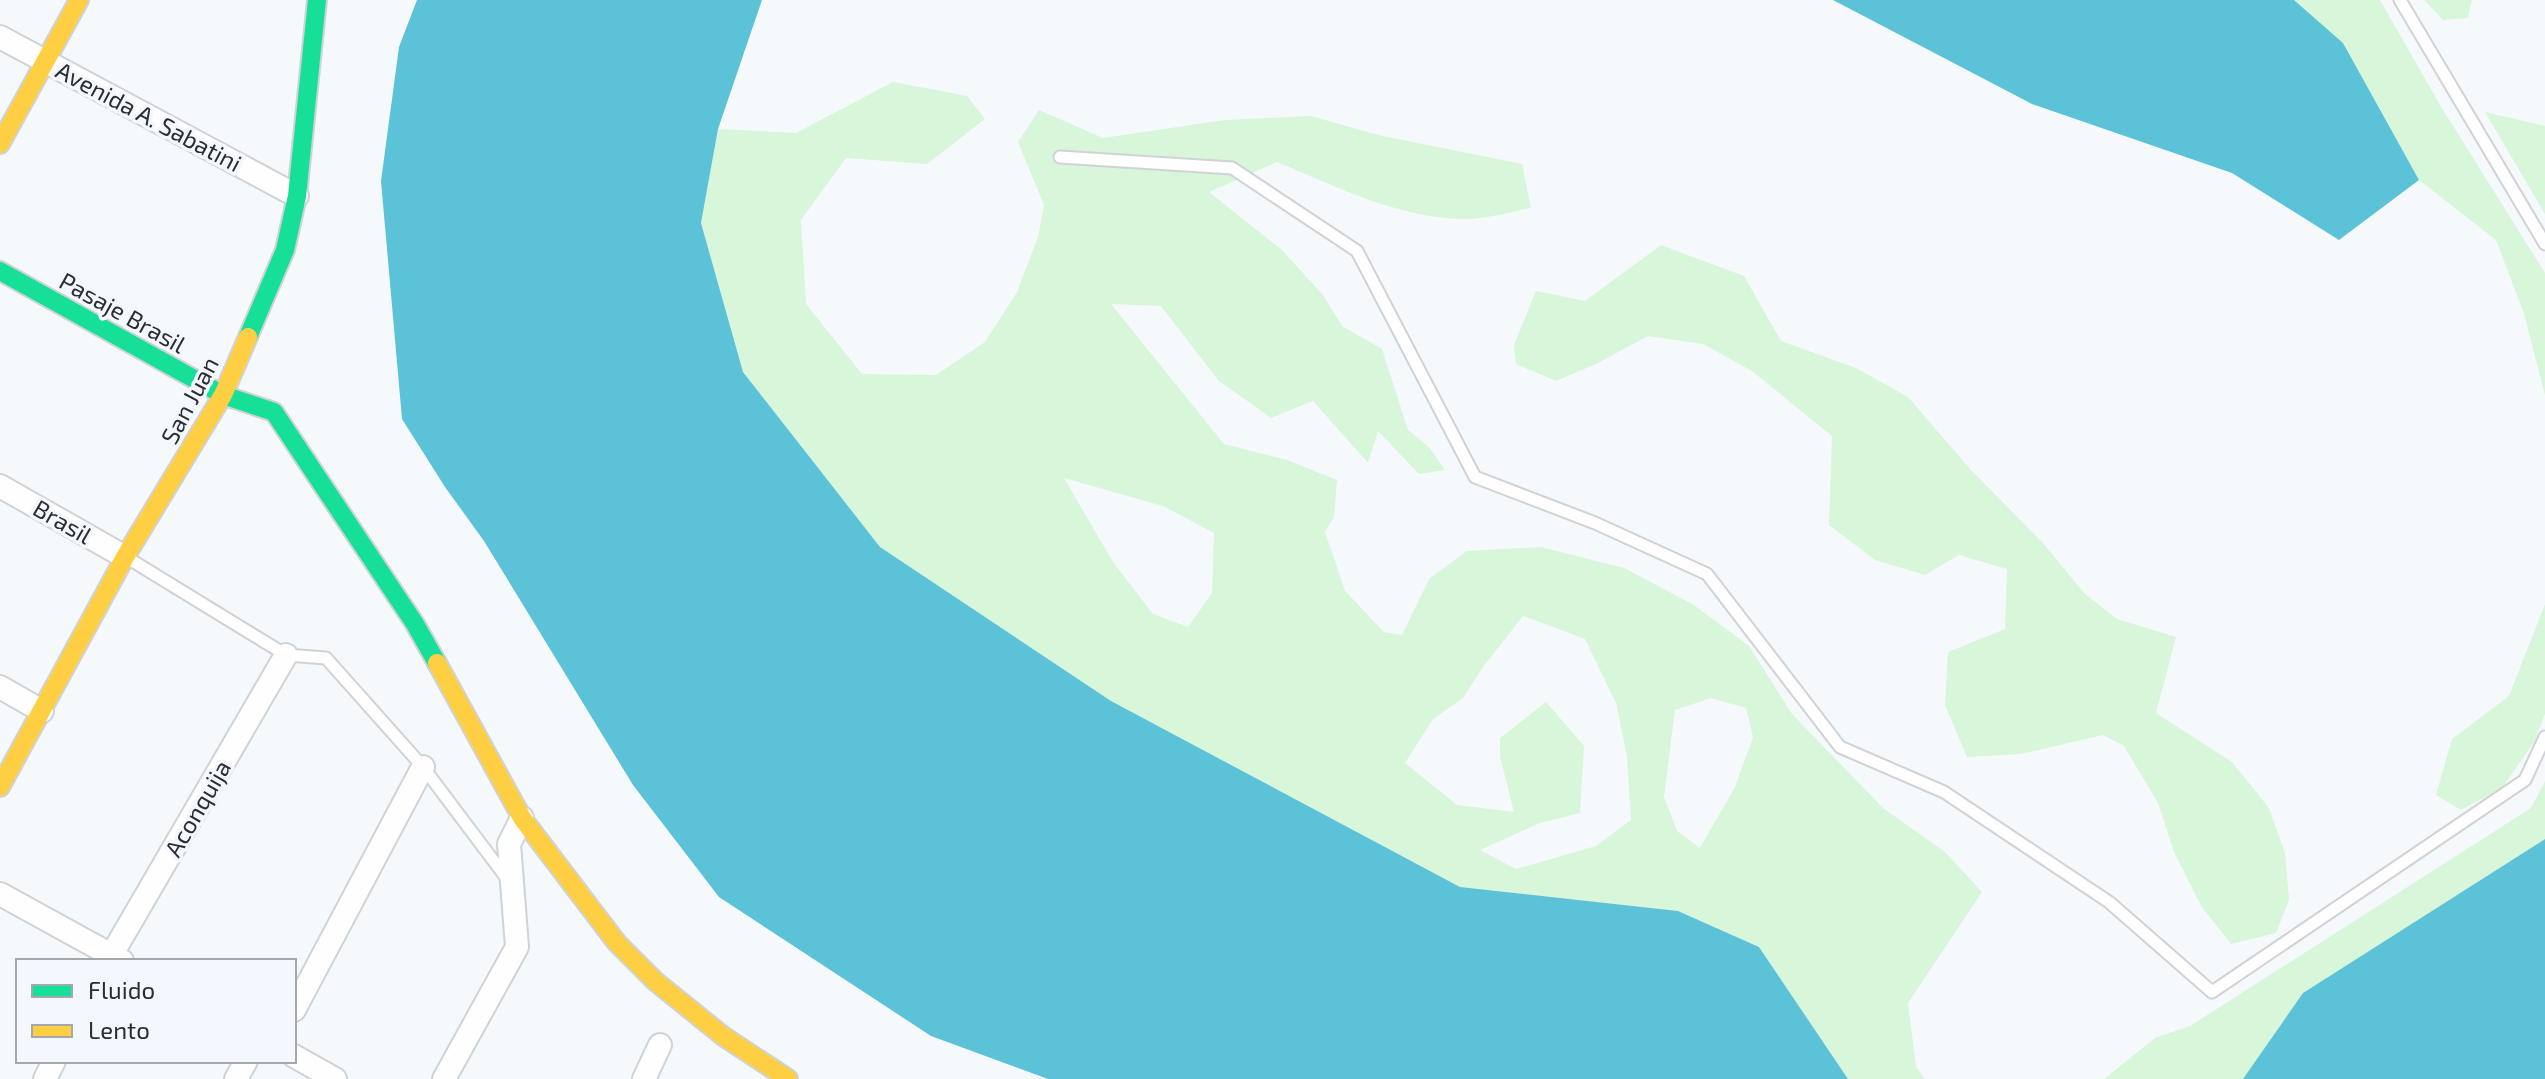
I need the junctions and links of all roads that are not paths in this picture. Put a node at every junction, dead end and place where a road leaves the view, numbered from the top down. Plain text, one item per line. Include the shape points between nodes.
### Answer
1 (79, 0) edge
2 (2400, 0) edge
3 (314, 2) edge
4 (0, 37) edge
5 (45, 61) junction
6 (0, 144) edge
7 (1060, 157) dead end
8 (297, 196) junction
9 (2545, 244) edge
10 (0, 271) edge
11 (223, 395) junction
12 (0, 486) edge
13 (125, 557) junction
14 (286, 655) junction
15 (0, 687) edge
16 (42, 711) junction
17 (2545, 737) edge
18 (423, 767) junction
19 (0, 787) edge
20 (522, 818) junction
21 (510, 882) junction
22 (0, 894) edge
23 (114, 959) edge
24 (296, 1006) edge
25 (660, 1045) dead end
26 (296, 1057) edge
27 (335, 1079) edge
28 (444, 1079) edge
29 (644, 1079) edge
30 (788, 1079) edge

1 - 5 street
2 - 9 lane
3 - 8 street, San Juan
4 - 5 street, Avenida A. Sabatini
5 - 6 street
5 - 8 street, Avenida A. Sabatini
7 - 17 lane via 1232,168 1357,251 1475,477 1707,574 1840,747 1957,800 2109,902 2212,992 2525,780
8 - 11 street, San Juan via 285,250
10 - 11 street, Pasaje Brasil
11 - 13 street, San Juan
11 - 20 street, Pasaje Brasil via 274,412 415,624
12 - 13 street, Brasil
13 - 14 lane
13 - 16 street, San Juan
14 - 18 lane via 326,658
14 - 23 street, Aconquija
15 - 16 street
16 - 19 street, San Juan
18 - 21 lane
18 - 24 street
20 - 21 street via 509,844
20 - 30 street, Pasaje Brasil via 617,943 655,981
21 - 28 street via 517,947
22 - 23 street
25 - 29 street
26 - 27 street

